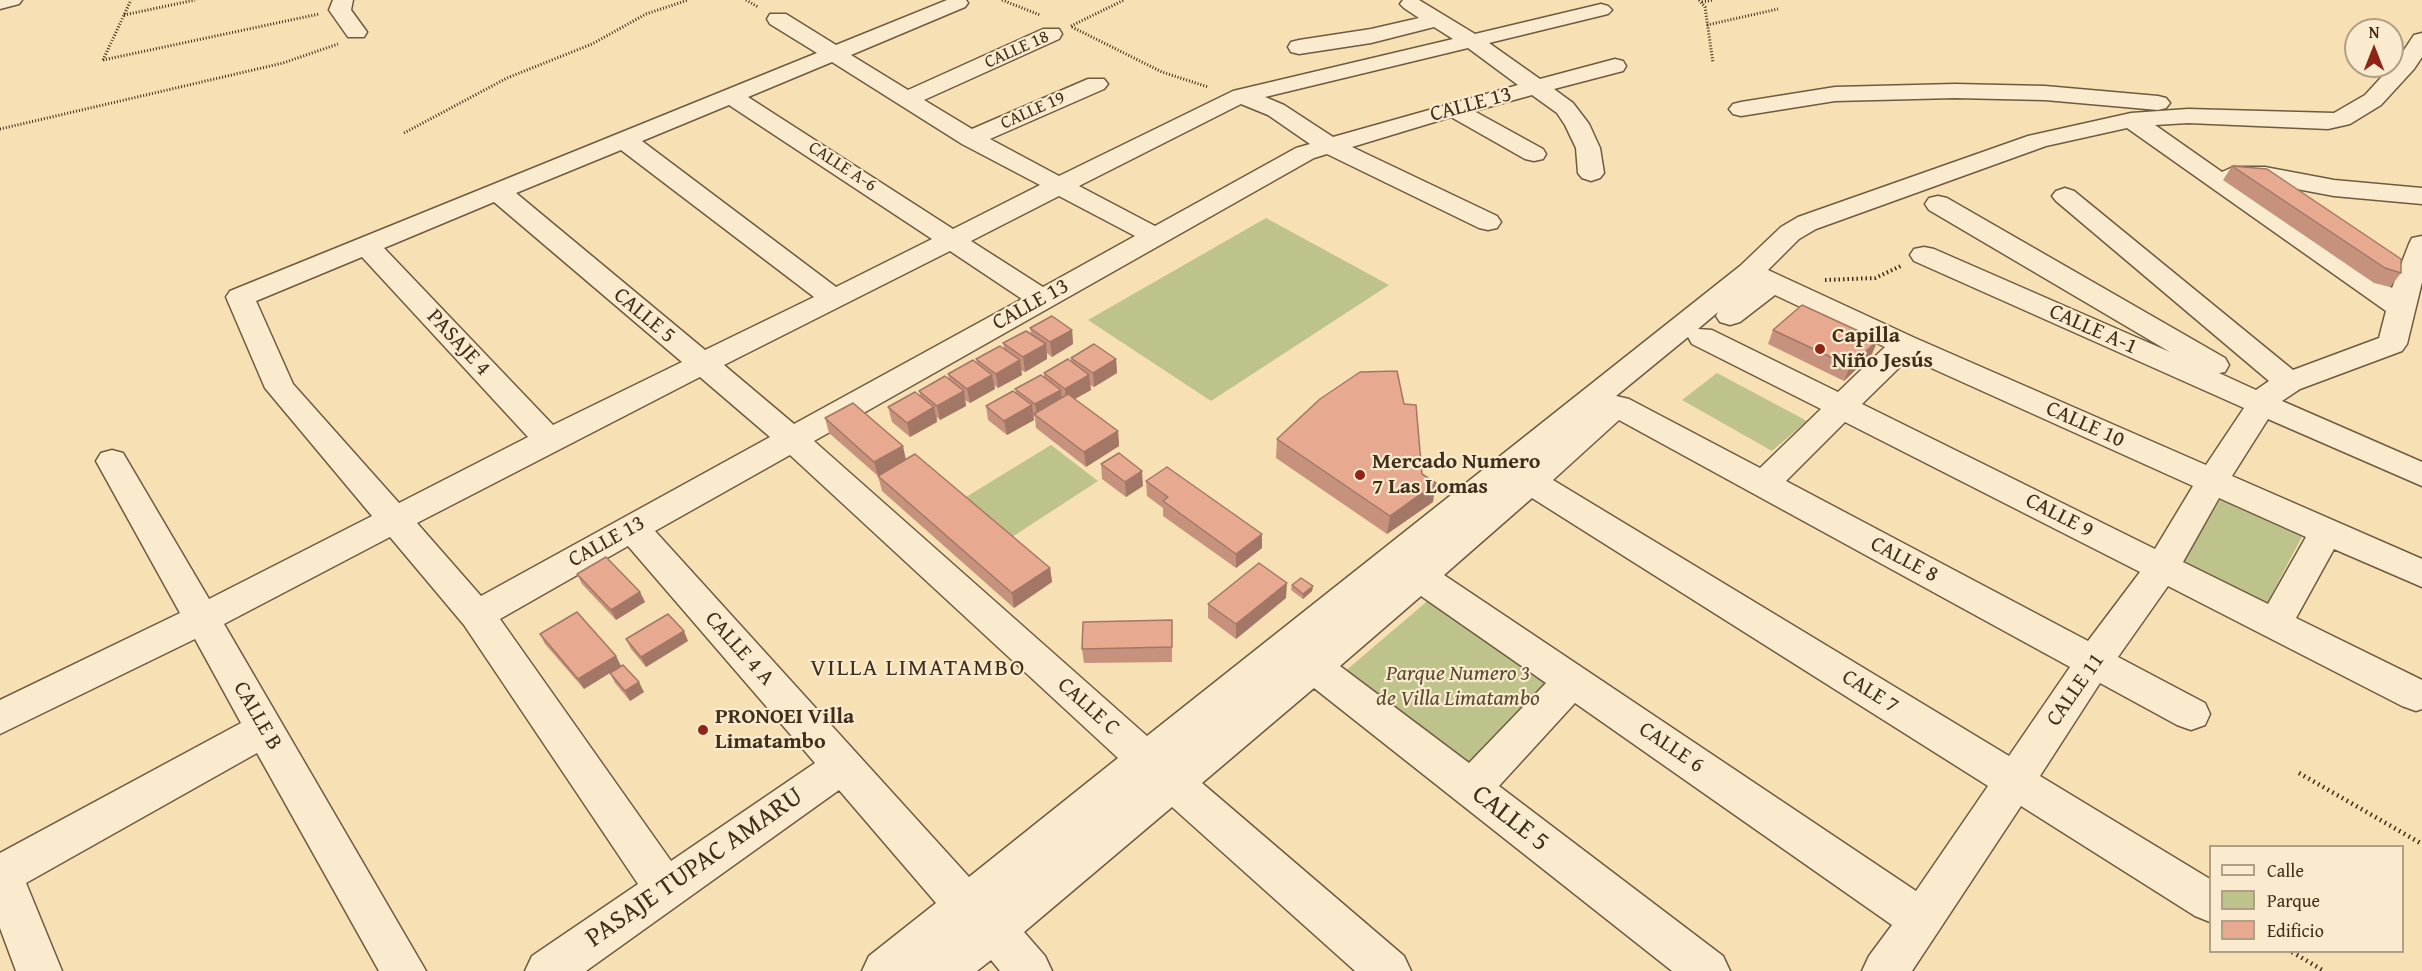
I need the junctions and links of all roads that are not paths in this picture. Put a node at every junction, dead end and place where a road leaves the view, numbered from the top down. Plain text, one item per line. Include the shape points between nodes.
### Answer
1 (12, 0) edge
2 (0, 3) edge
3 (958, 3) dead end
4 (1411, 4) dead end
5 (342, 5) edge
6 (1601, 10) dead end
7 (778, 20) dead end
8 (1438, 20) junction
9 (1060, 30) road end
10 (356, 32) road end
11 (2422, 40) edge
12 (1472, 41) junction
13 (1299, 47) dead end
14 (833, 53) junction
15 (1615, 66) dead end
16 (1096, 84) dead end
17 (1539, 87) junction
18 (729, 95) junction
19 (1241, 96) junction
20 (909, 98) junction
21 (1454, 109) junction
22 (1741, 109) dead end
23 (2254, 118) junction
24 (2132, 120) junction
25 (623, 139) junction
26 (971, 139) junction
27 (1328, 145) junction
28 (1534, 154) dead end
29 (1591, 173) dead end
30 (2215, 177) junction
31 (1058, 187) junction
32 (497, 191) junction
33 (2065, 196) dead end
34 (2422, 196) edge
35 (1938, 204) dead end
36 (1488, 222) dead end
37 (1154, 236) junction
38 (954, 239) junction
39 (2422, 244) edge
40 (366, 245) junction
41 (1924, 255) road end
42 (1762, 277) junction
43 (834, 299) junction
44 (1042, 299) junction
45 (2407, 321) edge
46 (1702, 337) junction
47 (1905, 345) junction
48 (701, 365) junction
49 (2273, 394) junction
50 (1618, 406) junction
51 (1843, 408) junction
52 (792, 439) junction
53 (549, 440) junction
54 (112, 461) dead end
55 (2422, 475) edge
56 (2212, 481) junction
57 (1529, 482) junction
58 (1763, 484) junction
59 (395, 520) junction
60 (632, 528) junction
61 (2326, 532) junction
62 (2162, 568) junction
63 (2422, 574) edge
64 (1420, 577) junction
65 (477, 615) junction
66 (202, 619) junction
67 (2275, 624) junction
68 (2094, 662) junction
69 (1314, 666) junction
70 (1573, 681) junction
71 (2416, 695) dead end
72 (2191, 714) dead end
73 (0, 718) edge
74 (265, 729) junction
75 (842, 766) junction
76 (1160, 771) junction
77 (2013, 781) junction
78 (1471, 789) junction
79 (0, 875) edge
80 (665, 888) junction
81 (2209, 901) edge
82 (979, 917) junction
83 (1922, 920) junction
84 (39, 971) edge
85 (403, 971) edge
86 (548, 971) edge
87 (885, 971) edge
88 (943, 971) edge
89 (1029, 971) edge
90 (1388, 971) edge
91 (1707, 971) edge
92 (1885, 971) edge

1 - 2 street
3 - 14 street via 911,11
4 - 8 street
5 - 10 street
6 - 12 street
7 - 14 street
8 - 12 street
8 - 13 street
9 - 20 street, CALLE 18
11 - 23 street via 2373,100 2342,119 2328,122
12 - 17 street
12 - 19 street
14 - 18 street
14 - 20 street
15 - 17 street, CALLE 13
16 - 26 street, CALLE 19
17 - 21 street, CALLE 13
17 - 29 street via 1565,108 1577,124 1588,148
18 - 25 street
18 - 38 street, CALLE A-6
19 - 27 street via 1276,110
19 - 31 street
20 - 26 street
21 - 27 street, CALLE 13
21 - 28 street
22 - 23 street via 1835,94 1966,91 2045,93 2216,109
23 - 24 street via 2188,116
24 - 30 street
24 - 42 street via 2037,141 1807,223 1790,233
25 - 32 street
25 - 43 street
26 - 31 street
27 - 36 street
27 - 37 street, CALLE 13 via 1305,153
30 - 34 street via 2265,175 2334,188
30 - 45 street
31 - 37 street
31 - 38 street
32 - 40 street
32 - 48 street, CALLE 5
33 - 49 street
35 - 49 street
37 - 44 street, CALLE 13
38 - 43 street
38 - 44 street, CALLE A-6
39 - 45 street
40 - 53 street, PASAJE 4
40 - 59 street via 240,297 280,388
41 - 49 street, CALLE A-1
42 - 46 street
42 - 47 street, CALLE 10
42 - 76 street
43 - 48 street
44 - 52 street, CALLE 13
45 - 49 street via 2392,344
46 - 50 street
46 - 51 street, CALLE 9
47 - 51 street
47 - 56 street, CALLE 10
48 - 52 street, CALLE 5
48 - 53 street
49 - 55 street
49 - 56 street, CALLE 11
50 - 57 street
50 - 58 street, CALLE 8
51 - 58 street
51 - 62 street, CALLE 9
52 - 60 street, CALLE 13
52 - 76 street, CALLE C
53 - 59 street
54 - 66 street, CALLE B
56 - 61 street, CALLE 10
56 - 62 street, CALLE 11
57 - 64 street
57 - 77 street, CALE 7
58 - 68 street, CALLE 8
59 - 65 street
59 - 66 street
60 - 65 street, CALLE 13
60 - 75 street, CALLE 4 A
61 - 63 street, CALLE 10
61 - 67 street
62 - 67 street, CALLE 9
62 - 68 street, CALLE 11
64 - 69 street
64 - 70 street, CALLE 6
65 - 80 street
66 - 73 street
66 - 74 street, CALLE B
67 - 71 street, CALLE 9
68 - 72 street, CALLE 8
68 - 77 street, CALLE 11
69 - 76 street
69 - 78 street, CALLE 5
70 - 78 street
70 - 83 street, CALLE 6
74 - 79 street
74 - 85 street, CALLE B
75 - 80 street, PASAJE TUPAC AMARU
75 - 82 street, CALLE 4 A
76 - 82 street
76 - 90 street, CALLE C
77 - 81 street, CALE 7
77 - 83 street, CALLE 11
78 - 91 street, CALLE 5
79 - 84 street
80 - 86 street, PASAJE TUPAC AMARU
82 - 87 street
82 - 88 street
82 - 89 street, CALLE 4 A
83 - 92 street, CALLE 11

